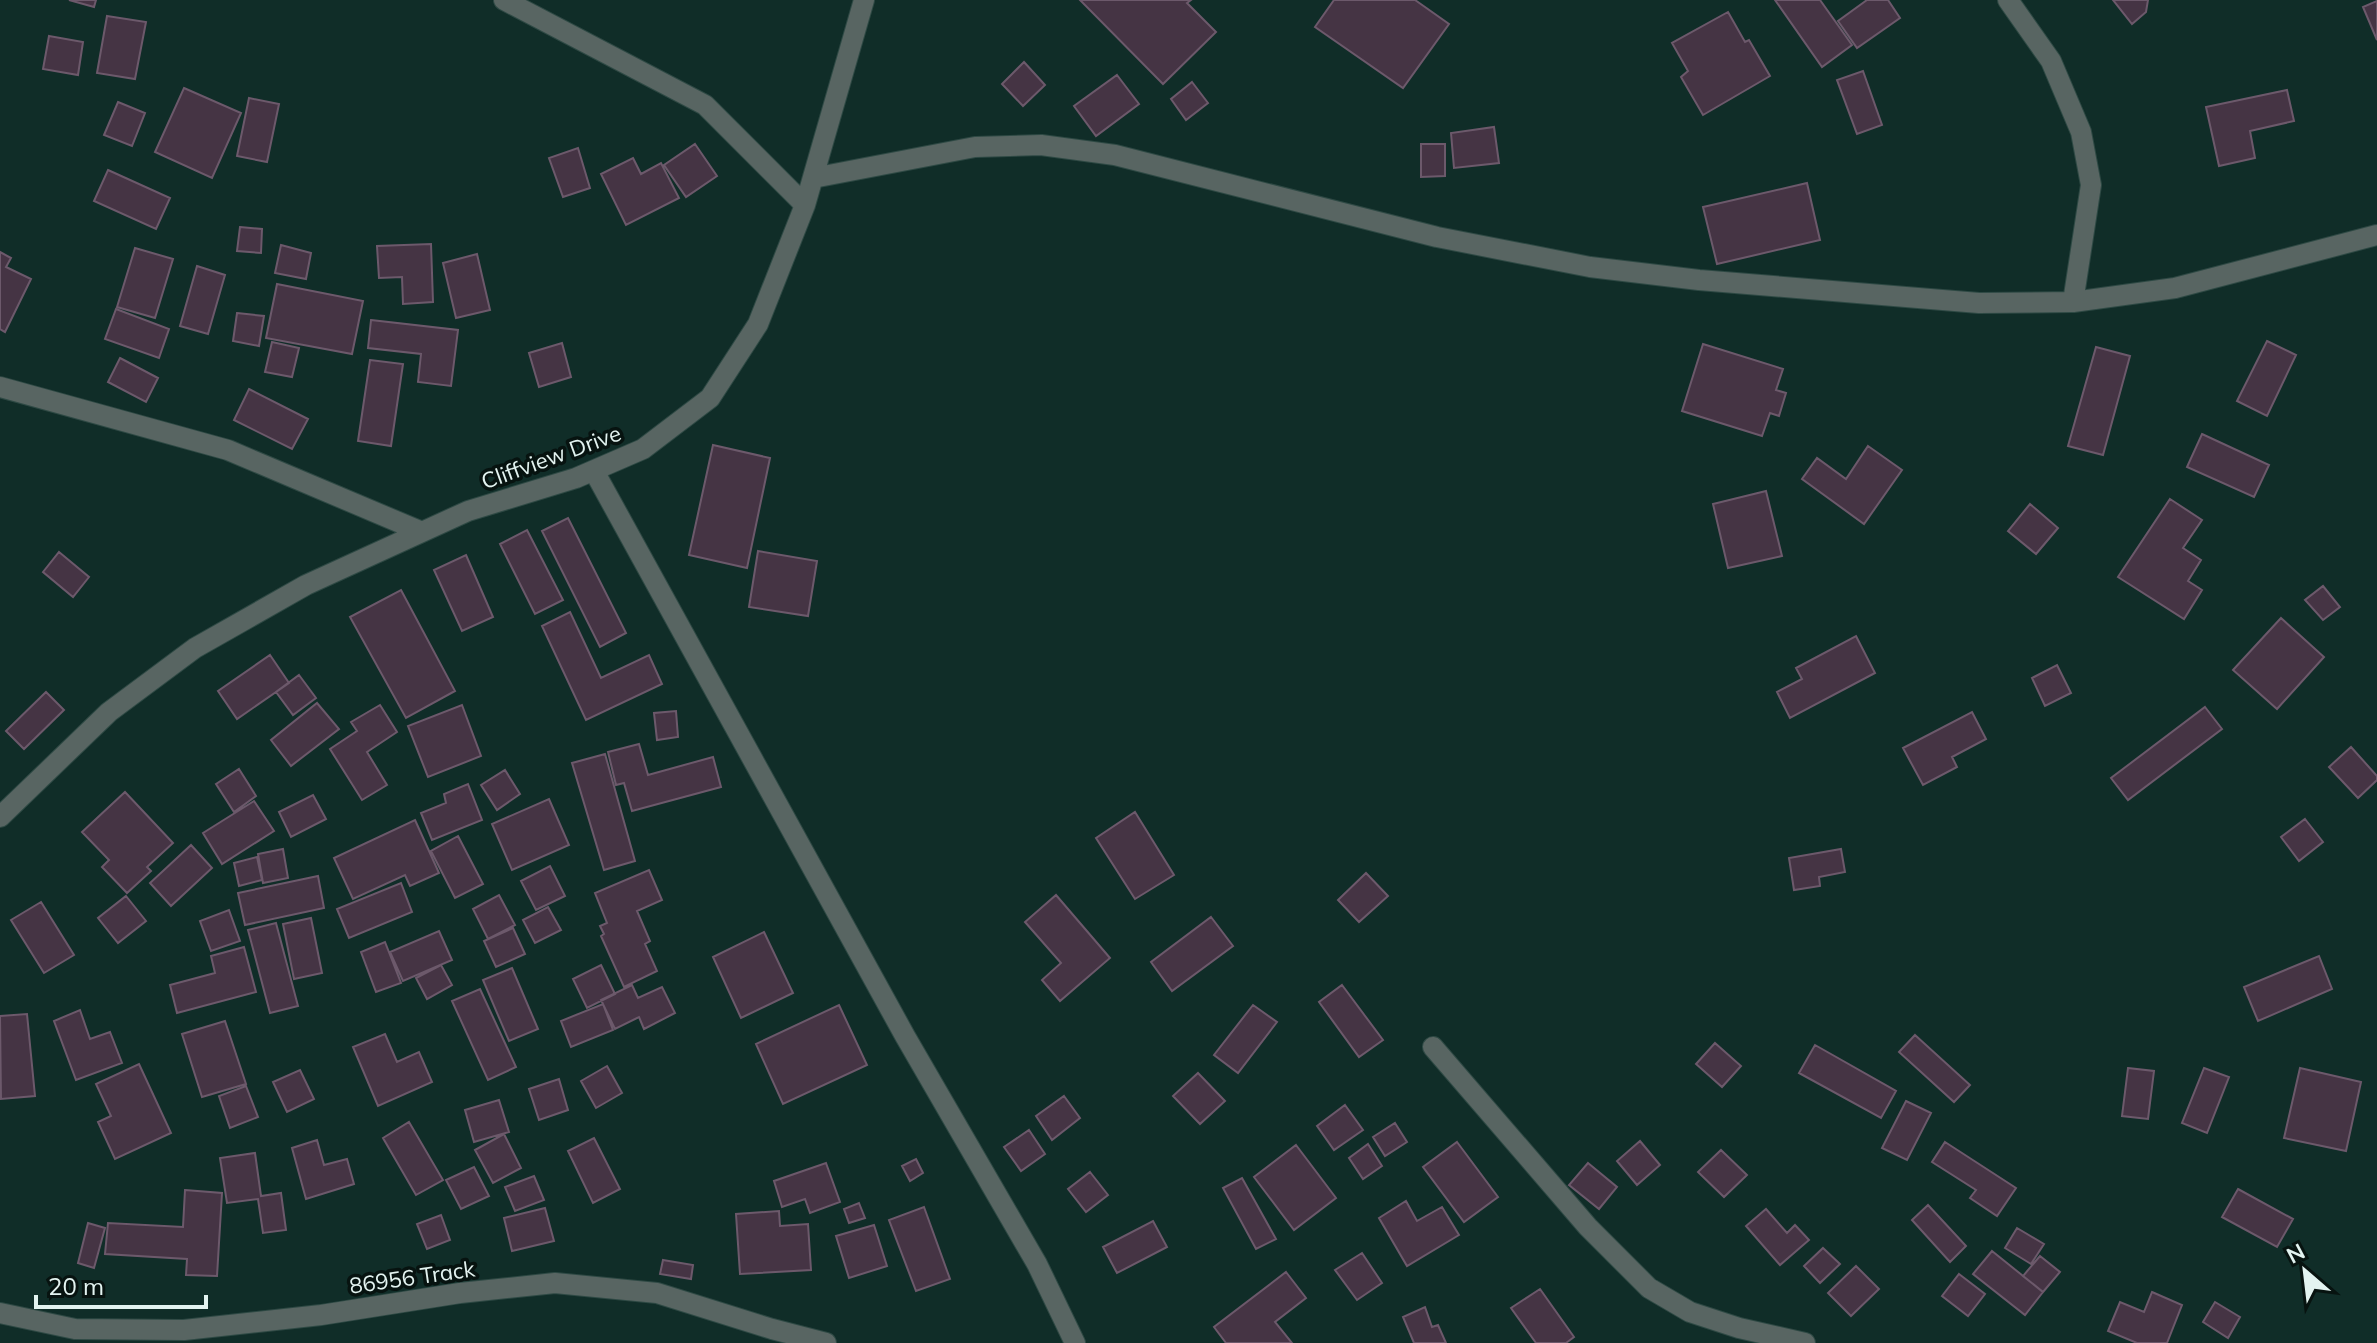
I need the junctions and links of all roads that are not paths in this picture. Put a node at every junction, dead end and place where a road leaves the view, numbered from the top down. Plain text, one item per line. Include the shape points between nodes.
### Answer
1 (504, 0) edge
2 (864, 0) edge
3 (2008, 0) edge
4 (813, 178) junction
5 (805, 205) junction
6 (2377, 235) edge
7 (2073, 302) junction
8 (0, 387) edge
9 (594, 471) junction
10 (422, 532) junction
11 (0, 817) edge
12 (1433, 1047) dead end
13 (0, 1313) edge
14 (826, 1343) edge
15 (1075, 1343) edge
16 (1805, 1343) edge

1 - 5 street via 705,105
2 - 4 street, Cliffview Drive
3 - 7 street via 2051,61 2081,132 2091,185
4 - 5 street, Cliffview Drive
4 - 7 street via 975,147 1041,145 1115,155 1437,237 1590,267 1979,303
5 - 9 street, Cliffview Drive via 758,324 710,398 643,449
6 - 7 street via 2175,288
8 - 10 street via 228,450
9 - 10 street, Cliffview Drive via 468,511
9 - 15 street via 905,1036 1037,1264
10 - 11 street, Cliffview Drive via 306,585 195,648 109,712
12 - 16 street via 1588,1227 1649,1288 1690,1312
13 - 14 street, 86956 Track via 75,1329 184,1330 555,1283 657,1293

